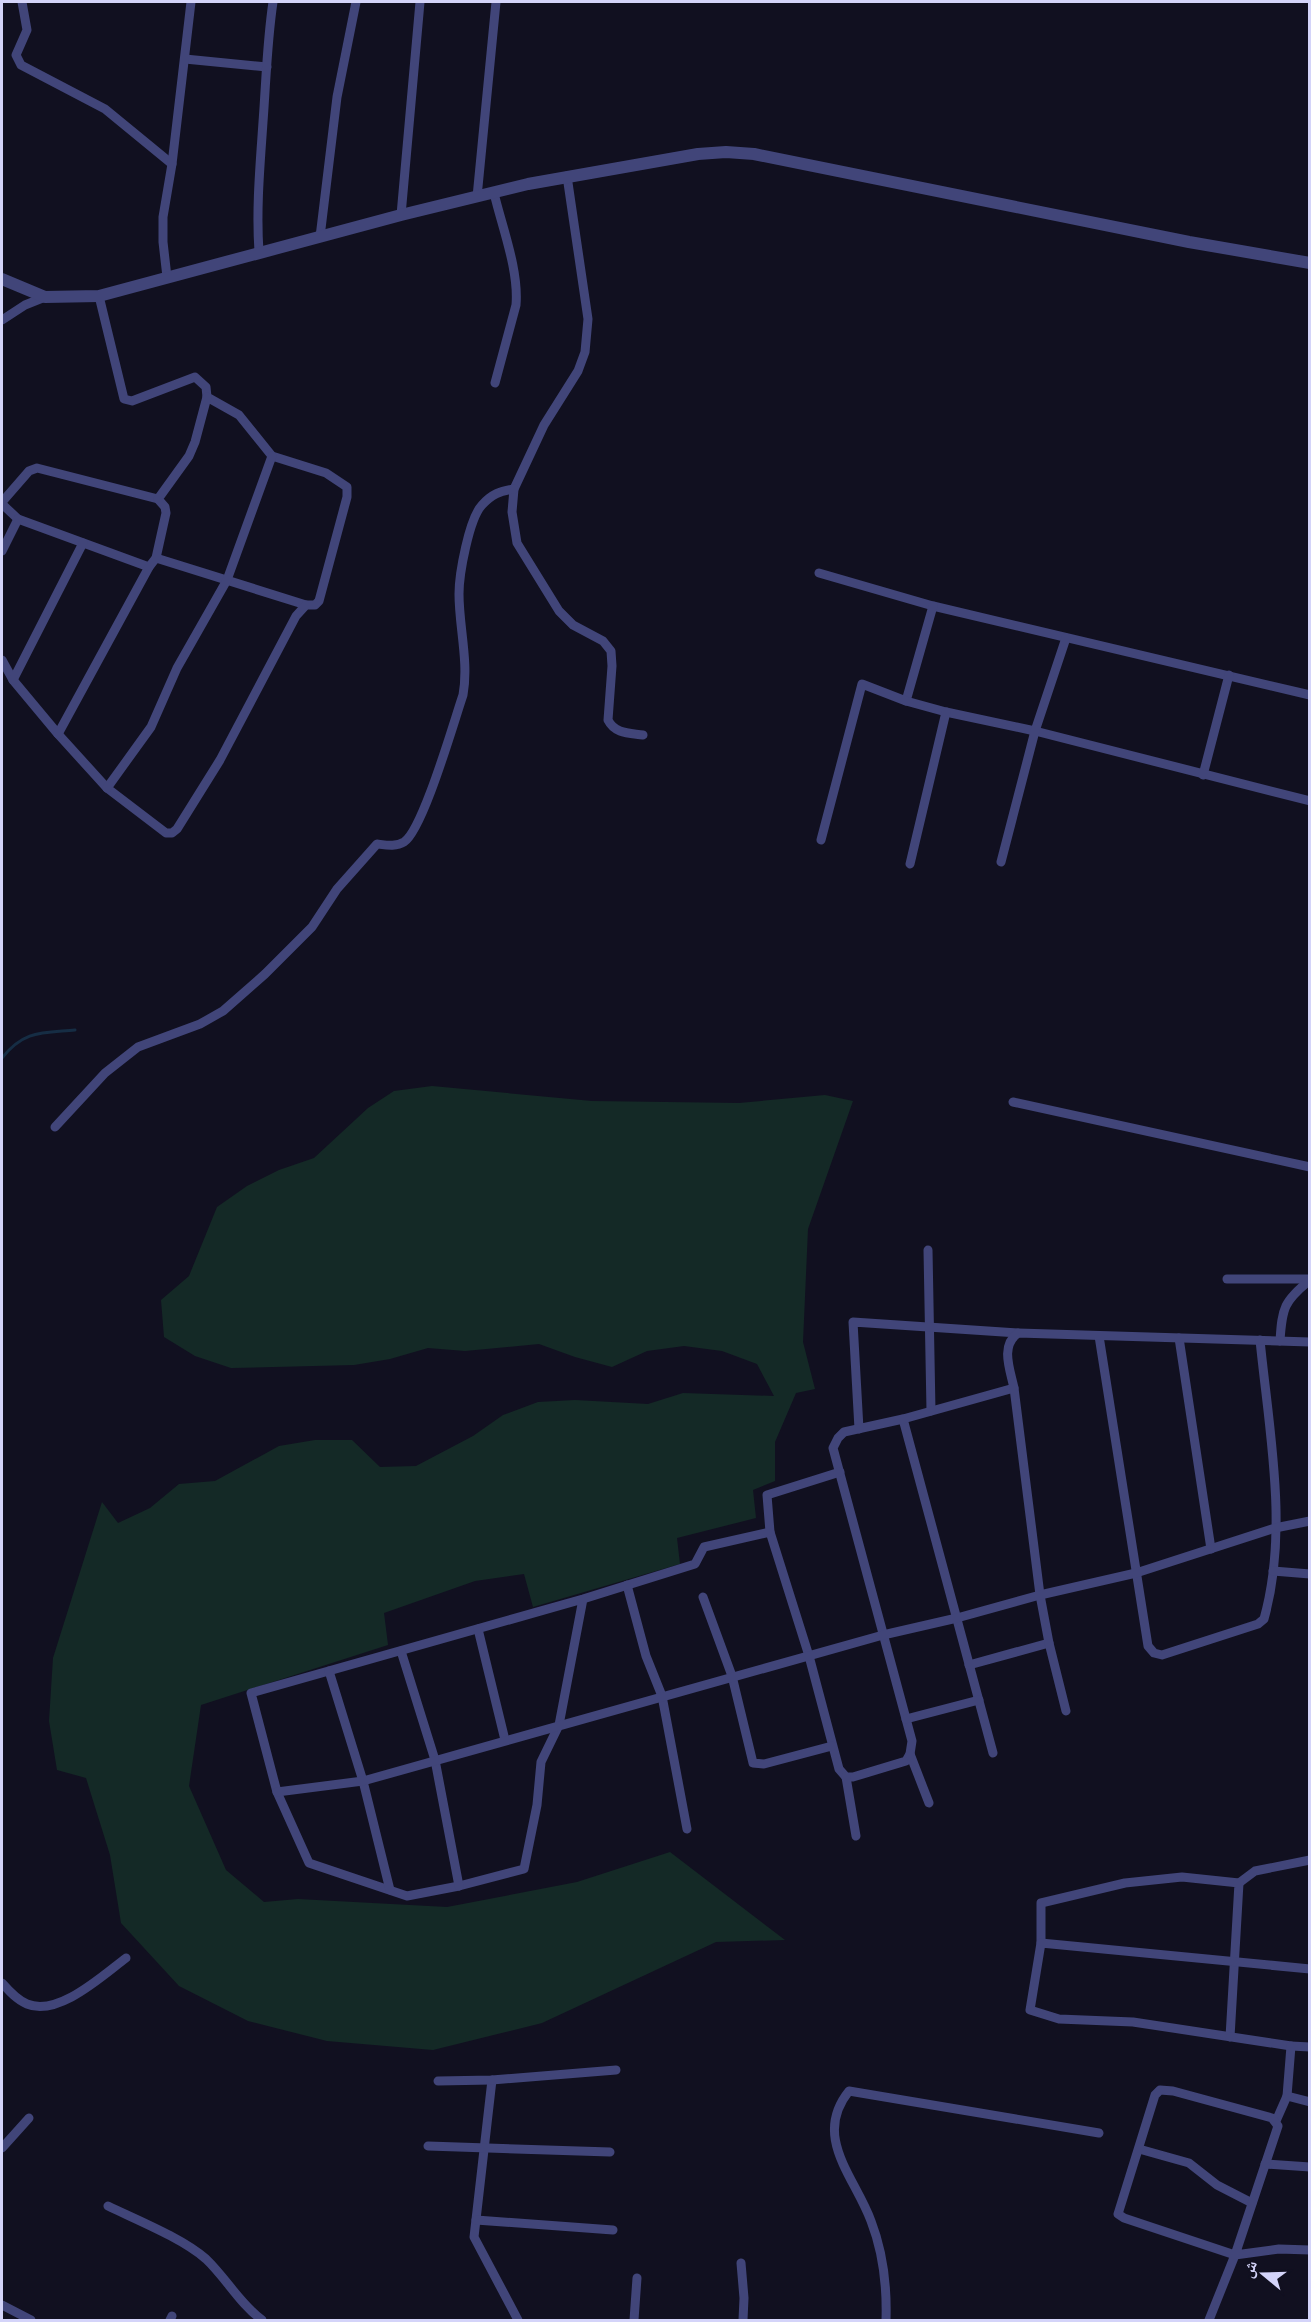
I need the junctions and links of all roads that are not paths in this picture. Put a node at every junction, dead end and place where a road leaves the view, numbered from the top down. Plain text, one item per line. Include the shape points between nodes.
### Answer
1 (22, 2) edge
2 (191, 2) edge
3 (273, 2) edge
4 (356, 2) edge
5 (420, 2) edge
6 (496, 2) edge
7 (185, 59) junction
8 (267, 67) junction
9 (172, 164) junction
10 (567, 176) junction
11 (494, 193) junction
12 (477, 197) junction
13 (400, 215) junction
14 (320, 237) junction
15 (258, 252) junction
16 (1310, 263) edge
17 (167, 277) junction
18 (2, 279) edge
19 (99, 296) junction
20 (45, 297) junction
21 (2, 320) edge
22 (495, 383) dead end
23 (207, 397) junction
24 (272, 456) junction
25 (514, 489) junction
26 (158, 499) junction
27 (2, 503) edge
28 (18, 519) junction
29 (83, 543) junction
30 (2, 551) edge
31 (156, 558) junction
32 (149, 567) junction
33 (819, 573) dead end
34 (227, 580) junction
35 (306, 605) junction
36 (933, 606) junction
37 (1066, 638) junction
38 (2, 660) edge
39 (1229, 675) junction
40 (13, 680) junction
41 (1310, 695) edge
42 (906, 701) junction
43 (946, 712) junction
44 (1035, 731) junction
45 (58, 734) junction
46 (643, 735) dead end
47 (1203, 775) junction
48 (107, 788) junction
49 (1310, 801) edge
50 (821, 840) dead end
51 (1001, 862) dead end
52 (910, 864) dead end
53 (1013, 1102) dead end
54 (56, 1127) dead end
55 (1310, 1167) edge
56 (928, 1250) dead end
57 (1227, 1279) dead end
58 (1310, 1279) edge
59 (930, 1327) junction
60 (1018, 1334) junction
61 (1099, 1336) junction
62 (1179, 1338) junction
63 (1260, 1340) junction
64 (1280, 1341) junction
65 (1310, 1342) edge
66 (1014, 1388) junction
67 (931, 1411) junction
68 (903, 1419) junction
69 (859, 1429) junction
70 (840, 1472) junction
71 (1310, 1521) edge
72 (1275, 1528) junction
73 (770, 1532) junction
74 (1211, 1549) junction
75 (1273, 1571) junction
76 (1136, 1572) junction
77 (1310, 1574) edge
78 (627, 1585) junction
79 (1040, 1595) junction
80 (703, 1597) dead end
81 (583, 1599) junction
82 (957, 1618) junction
83 (478, 1629) junction
84 (883, 1635) junction
85 (1049, 1643) junction
86 (401, 1651) junction
87 (809, 1656) junction
88 (969, 1665) junction
89 (329, 1671) junction
90 (732, 1676) junction
91 (662, 1696) junction
92 (979, 1700) junction
93 (1066, 1711) dead end
94 (906, 1719) junction
95 (558, 1725) junction
96 (506, 1740) junction
97 (832, 1746) junction
98 (910, 1754) junction
99 (993, 1754) dead end
100 (435, 1760) junction
101 (846, 1777) junction
102 (363, 1781) junction
103 (277, 1792) junction
104 (929, 1803) dead end
105 (687, 1829) dead end
106 (856, 1836) dead end
107 (1310, 1860) edge
108 (1239, 1882) junction
109 (459, 1886) junction
110 (390, 1890) junction
111 (1041, 1943) junction
112 (126, 1958) dead end
113 (1235, 1961) junction
114 (1310, 1969) edge
115 (2, 1983) edge
116 (1230, 2037) junction
117 (1291, 2046) junction
118 (1310, 2047) edge
119 (616, 2070) dead end
120 (492, 2080) junction
121 (438, 2081) dead end
122 (1287, 2096) junction
123 (1310, 2102) edge
124 (29, 2118) dead end
125 (1276, 2121) junction
126 (1099, 2133) dead end
127 (428, 2146) dead end
128 (2, 2148) edge
129 (1139, 2149) junction
130 (485, 2150) junction
131 (610, 2152) dead end
132 (1265, 2164) junction
133 (1310, 2167) edge
134 (1252, 2203) junction
135 (108, 2206) dead end
136 (476, 2220) junction
137 (613, 2230) dead end
138 (1310, 2250) edge
139 (1235, 2255) junction
140 (741, 2263) dead end
141 (636, 2278) dead end
142 (2, 2305) edge
143 (31, 2320) edge
144 (262, 2320) edge
145 (518, 2320) edge
146 (634, 2320) edge
147 (743, 2320) edge
148 (886, 2320) edge
149 (1209, 2320) edge

1 - 9 street via 27,30 16,55 21,65 105,109
2 - 7 street
3 - 8 street
4 - 14 street via 337,97
5 - 13 street
6 - 12 street
7 - 8 street
7 - 9 street
8 - 15 street via 256,220
9 - 17 street via 163,217
10 - 11 street
10 - 16 street via 698,154 754,154
10 - 25 street via 588,319 585,352
11 - 12 street
11 - 22 street via 517,295
12 - 13 street
13 - 14 street
14 - 15 street
15 - 17 street
17 - 19 street
18 - 20 street
19 - 20 street
19 - 23 street via 123,399 132,400 195,377 206,387
20 - 21 street
23 - 24 street via 239,415
23 - 26 street via 192,449
24 - 34 street
24 - 35 street via 326,473 347,487 319,601
25 - 46 street via 514,532 523,555 559,611 573,626 603,642 611,651 611,727
25 - 54 street via 498,491 480,506 471,531 459,596 463,695 412,833 398,845 377,844 337,889 312,927 223,1011 138,1047 105,1073
26 - 27 street via 37,468 29,471
26 - 31 street via 166,513
27 - 28 street
28 - 29 street
28 - 30 street
29 - 32 street
29 - 40 street
31 - 32 street
31 - 34 street
32 - 45 street
33 - 36 street
34 - 35 street
34 - 48 street via 177,668 151,727
35 - 48 street via 296,616 220,760 177,829 166,832
36 - 37 street
36 - 42 street
37 - 39 street
37 - 44 street
38 - 40 street
39 - 41 street
39 - 47 street
40 - 45 street
42 - 43 street
42 - 50 street via 862,684
43 - 44 street
43 - 52 street
44 - 47 street
44 - 51 street
45 - 48 street
47 - 49 street
53 - 55 street
56 - 59 street
57 - 58 street
58 - 64 street via 1290,1297 1281,1318
59 - 60 street
59 - 67 street
59 - 69 street via 853,1322
60 - 61 street
60 - 66 street via 1008,1345
61 - 62 street
61 - 76 street
62 - 63 street
62 - 74 street
63 - 64 street
63 - 72 street
64 - 65 street
66 - 67 street
66 - 79 street
67 - 68 street
68 - 69 street
68 - 82 street
69 - 70 street via 844,1432 833,1448
70 - 73 street via 767,1495
70 - 84 street
71 - 72 street
72 - 74 street
72 - 75 street
73 - 78 street via 704,1547 695,1564
73 - 87 street
74 - 76 street
75 - 76 street via 1266,1610 1258,1624 1162,1655 1148,1647
75 - 77 street
76 - 79 street
78 - 81 street
78 - 91 street via 646,1656
79 - 82 street
79 - 85 street
80 - 90 street
81 - 83 street
81 - 95 street
82 - 84 street
82 - 88 street
83 - 86 street
83 - 96 street
84 - 87 street
84 - 94 street
85 - 88 street
85 - 93 street
86 - 89 street
86 - 100 street
87 - 90 street
87 - 97 street
88 - 92 street
89 - 102 street
89 - 103 street via 251,1694
90 - 91 street
90 - 97 street via 753,1763 764,1764
91 - 95 street
91 - 105 street
92 - 94 street
92 - 99 street
94 - 98 street via 912,1741
95 - 96 street
95 - 109 street via 541,1762 524,1869
96 - 100 street
97 - 101 street via 839,1769
98 - 101 street via 906,1761
98 - 104 street
100 - 102 street
100 - 109 street
101 - 106 street
102 - 103 street
102 - 110 street
103 - 110 street via 309,1863
107 - 108 street via 1255,1871
108 - 111 street via 1182,1877 1125,1883 1041,1903
108 - 113 street
109 - 110 street via 407,1896
111 - 113 street
111 - 116 street via 1030,2010 1059,2019 1133,2022
112 - 115 street via 70,1998 47,2008 19,2000
113 - 114 street
113 - 116 street
116 - 117 street
117 - 118 street
117 - 122 street
119 - 120 street
120 - 121 street
120 - 130 street
122 - 123 street
122 - 125 street
124 - 128 street
125 - 129 street via 1160,2090 1155,2095
125 - 132 street via 1278,2126
126 - 148 street via 849,2091 840,2102 833,2135 837,2154 872,2223 887,2289
127 - 130 street
129 - 134 street via 1189,2163 1217,2186
129 - 139 street via 1118,2214
130 - 131 street
130 - 136 street
132 - 133 street
132 - 134 street
134 - 139 street
135 - 144 street via 202,2256
136 - 137 street
136 - 145 street via 474,2237
138 - 139 street via 1279,2249
139 - 149 street
140 - 147 street
141 - 146 street
142 - 143 street

